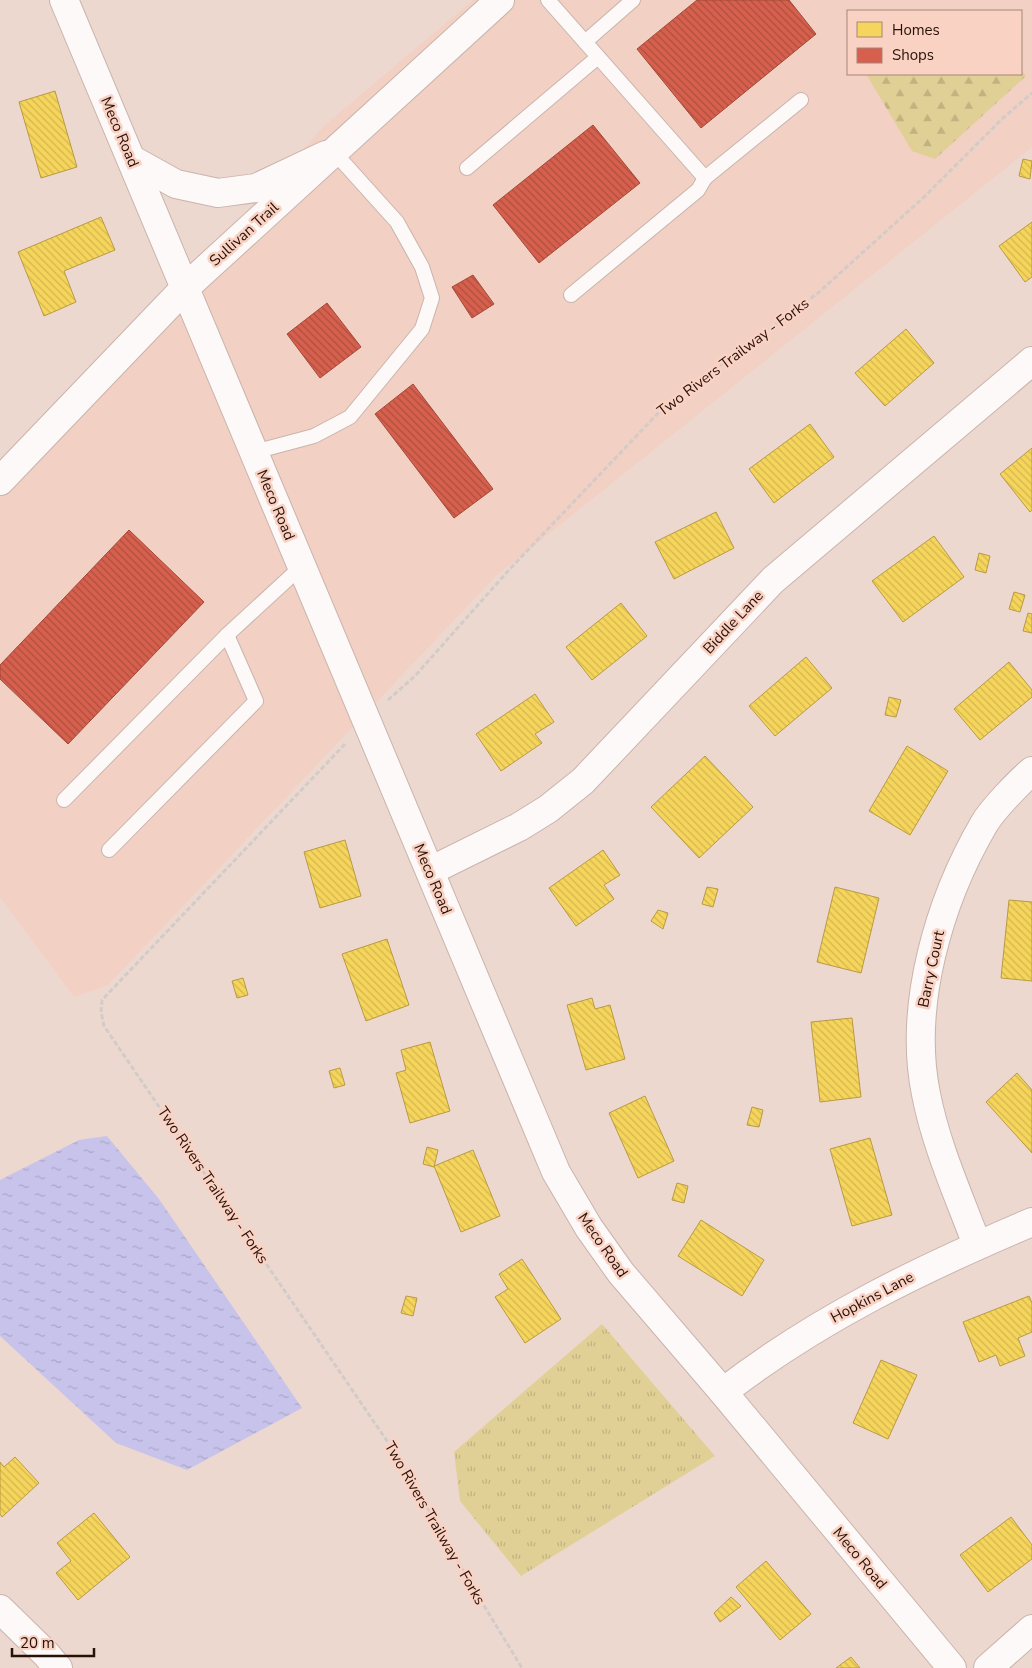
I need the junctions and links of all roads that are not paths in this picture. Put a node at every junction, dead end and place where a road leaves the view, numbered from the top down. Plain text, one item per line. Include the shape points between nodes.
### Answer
1 (64, 0) edge
2 (500, 0) edge
3 (548, 0) edge
4 (633, 0) edge
5 (585, 42) junction
6 (598, 57) junction
7 (801, 100) dead end
8 (334, 152) junction
9 (131, 159) junction
10 (467, 168) dead end
11 (705, 178) junction
12 (185, 288) junction
13 (571, 295) dead end
14 (1032, 361) edge
15 (254, 452) junction
16 (0, 481) edge
17 (302, 566) junction
18 (227, 635) junction
19 (1032, 771) edge
20 (64, 800) dead end
21 (109, 850) dead end
22 (430, 871) junction
23 (1032, 1222) edge
24 (978, 1245) junction
25 (722, 1392) junction
26 (0, 1608) edge
27 (1032, 1629) edge
28 (58, 1668) edge
29 (952, 1668) edge
30 (988, 1668) edge

1 - 9 street, Meco Road
2 - 8 street, Sullivan Trail
3 - 5 lane
4 - 5 lane
5 - 6 lane
6 - 10 lane
6 - 11 lane
7 - 11 lane
8 - 9 street via 256,188 218,193 176,184
8 - 12 street, Sullivan Trail
8 - 15 lane via 397,222 422,267 432,298 422,329 350,417 314,436
9 - 12 street, Meco Road
11 - 13 lane via 698,190
12 - 15 street, Meco Road
12 - 16 street, Sullivan Trail
14 - 22 street, Biddle Lane via 773,580 583,781 519,827
15 - 17 street, Meco Road
17 - 18 lane
17 - 22 street, Meco Road
18 - 20 lane
18 - 21 lane via 256,701
19 - 24 street, Barry Court via 984,822 955,881 924,992 920,1039 925,1093 938,1141
22 - 25 street, Meco Road via 556,1172 589,1228 621,1273
23 - 24 street, Hopkins Lane
24 - 25 street, Hopkins Lane via 857,1304
25 - 29 street, Meco Road
26 - 28 street
27 - 30 street

